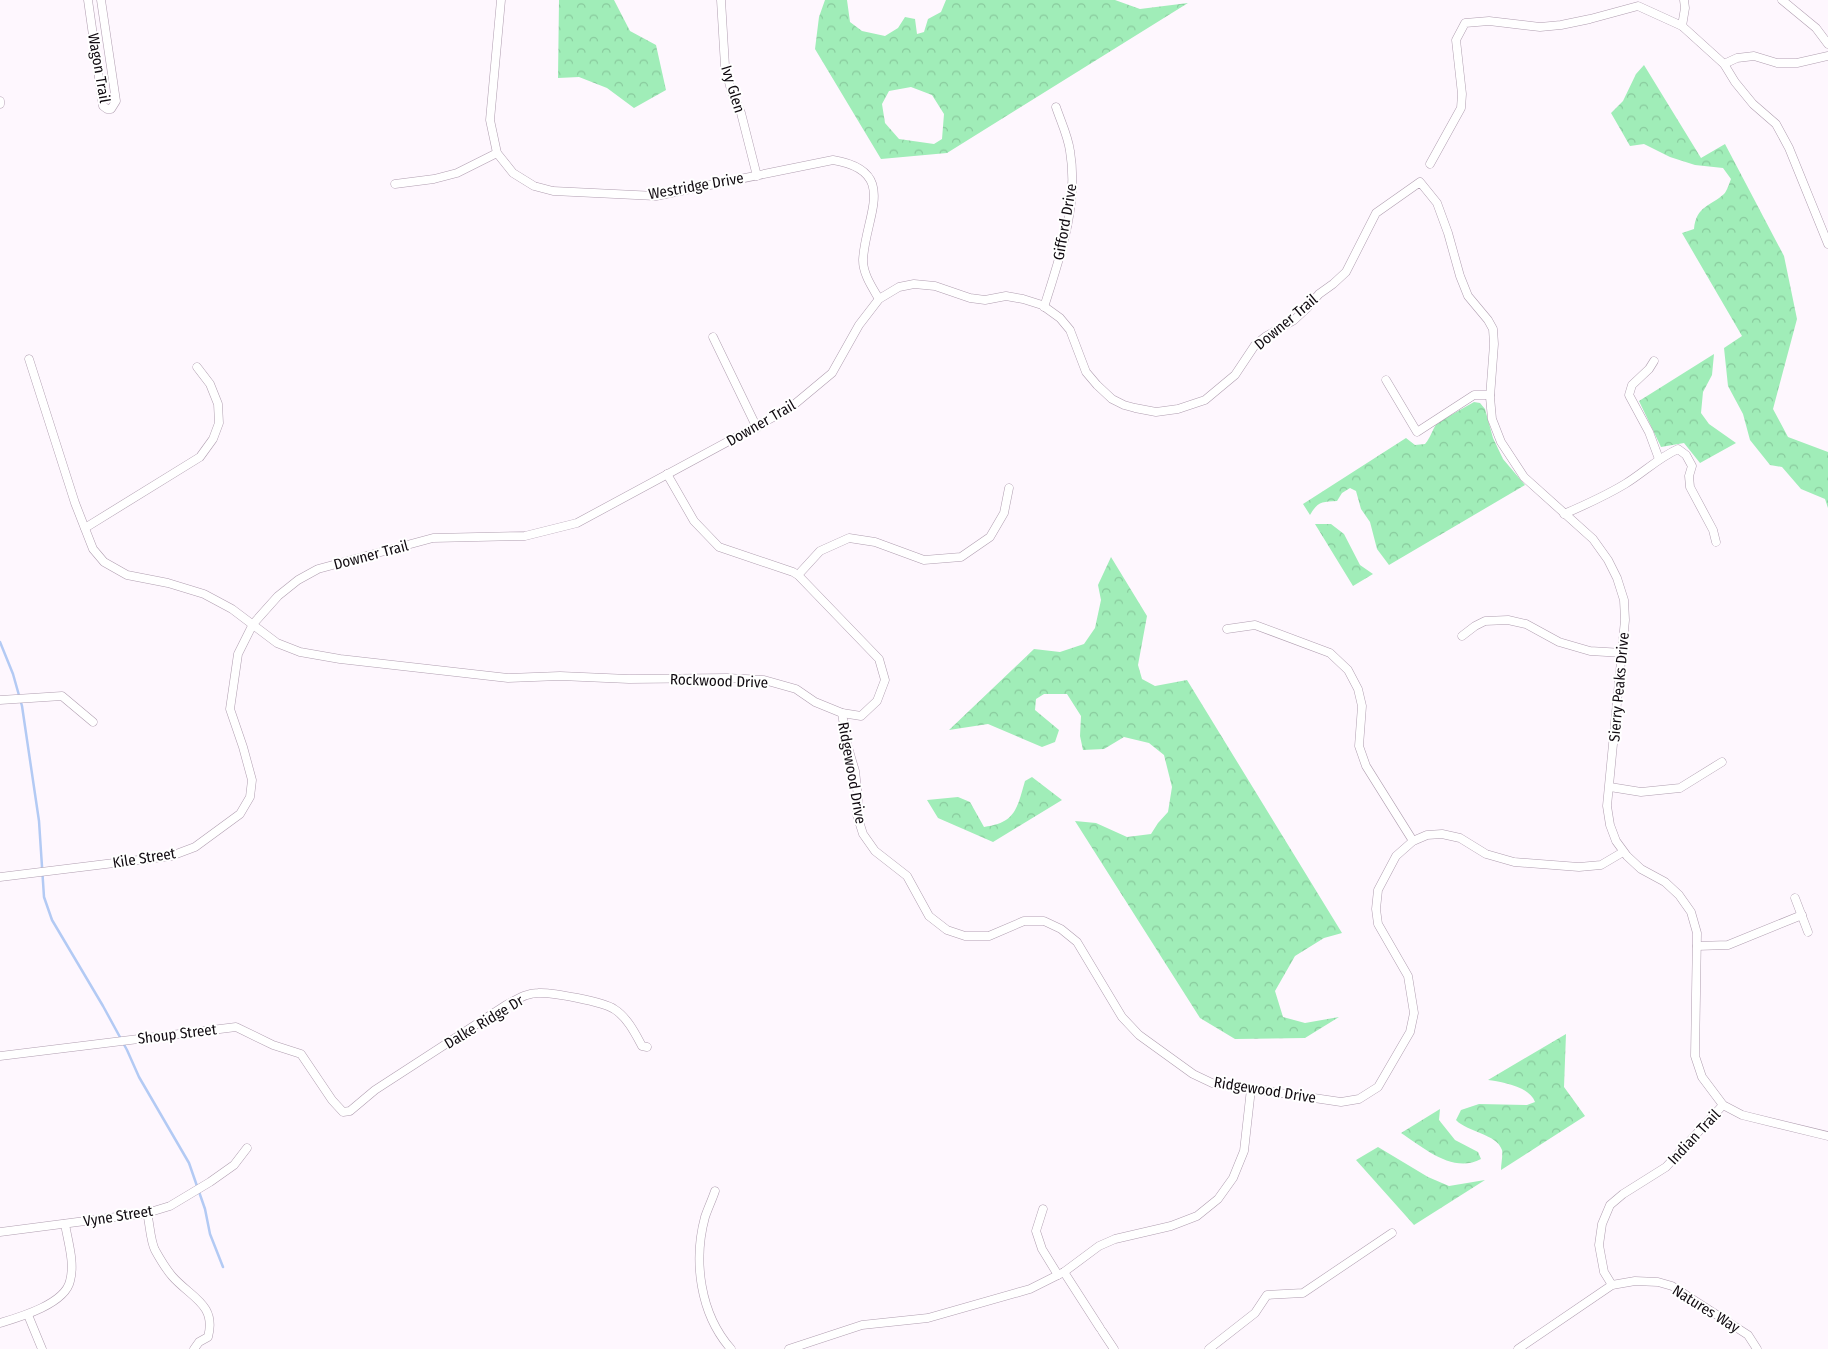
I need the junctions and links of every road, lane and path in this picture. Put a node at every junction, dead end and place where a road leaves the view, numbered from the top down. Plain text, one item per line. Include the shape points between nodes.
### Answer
1 (88, 0) edge
2 (101, 0) edge
3 (501, 0) edge
4 (721, 0) edge
5 (1684, 0) edge
6 (1782, 0) edge
7 (1682, 26) junction
8 (1828, 44) edge
9 (1828, 56) edge
10 (1724, 64) junction
11 (1056, 107) dead end
12 (497, 153) junction
13 (1430, 164) dead end
14 (757, 176) junction
15 (1420, 182) joint
16 (395, 184) dead end
17 (1828, 244) edge
18 (880, 299) junction
19 (1044, 307) junction
20 (713, 338) dead end
21 (29, 359) dead end
22 (1654, 361) dead end
23 (197, 367) dead end
24 (1386, 380) dead end
25 (1490, 394) junction
26 (757, 428) junction
27 (1659, 459) junction
28 (667, 474) junction
29 (1009, 488) dead end
30 (1564, 514) junction
31 (85, 528) junction
32 (1716, 542) dead end
33 (798, 575) junction
34 (253, 624) junction
35 (1226, 629) dead end
36 (1462, 636) dead end
37 (1623, 653) junction
38 (0, 700) edge
39 (842, 713) junction
40 (93, 722) dead end
41 (1722, 762) dead end
42 (252, 780) joint
43 (1610, 786) junction
44 (1413, 841) junction
45 (1624, 852) junction
46 (0, 877) edge
47 (1795, 898) dead end
48 (1802, 915) junction
49 (1808, 932) dead end
50 (1697, 946) junction
51 (647, 1047) dead end
52 (0, 1056) edge
53 (1251, 1089) junction
54 (328, 1093) joint
55 (1723, 1105) junction
56 (1828, 1136) edge
57 (247, 1148) dead end
58 (715, 1192) dead end
59 (1044, 1209) dead end
60 (147, 1213) junction
61 (65, 1224) junction
62 (0, 1232) edge
63 (1392, 1234) dead end
64 (1061, 1273) junction
65 (1612, 1285) junction
66 (28, 1315) junction
67 (0, 1323) edge
68 (42, 1349) edge
69 (194, 1349) edge
70 (731, 1349) edge
71 (789, 1349) edge
72 (1114, 1349) edge
73 (1209, 1349) edge
74 (1518, 1349) edge
75 (1757, 1349) edge

1 - 2 street, Wagon Trail via 103,106 111,109 116,101
3 - 12 street, Westridge Drive via 490,120
4 - 14 street, Ivy Glen via 725,66
5 - 7 street via 1686,8
6 - 8 street via 1816,28
7 - 10 street
7 - 13 street via 1638,6 1561,25 1465,23 1456,40 1461,108
9 - 10 street via 1797,63 1777,63 1754,56
10 - 17 street via 1753,104 1776,124
11 - 19 street, Gifford Drive via 1070,149 1072,182 1062,252
12 - 14 street, Westridge Drive via 513,173 534,186 553,191 656,196
12 - 16 street via 457,173
14 - 18 street, Westridge Drive via 833,160 851,163 871,179 875,194 863,261 868,281
15 - 19 street, Downer Trail via 1376,213 1350,265 1333,284 1294,320 1255,345 1235,375 1222,387 1205,400 1178,409 1142,410 1112,399 1086,372 1070,330
15 - 25 street, Sierry Peaks Drive via 1437,203 1468,296 1493,330
18 - 19 street, Downer Trail via 899,287 914,284 935,286 970,298 985,300 1006,296 1023,299
18 - 26 street, Downer Trail via 859,325 832,373 790,408
20 - 26 street
21 - 31 street, Rockwood Drive
22 - 27 street via 1632,385 1630,395
23 - 31 street via 210,384 218,404 219,423 213,439 200,457
24 - 25 street via 1417,432 1474,395
25 - 30 street, Sierry Peaks Drive via 1492,419 1511,460 1524,477
26 - 28 street, Downer Trail
27 - 30 street via 1626,483
27 - 32 street via 1678,449 1686,455 1692,466 1690,487 1714,530
28 - 33 street, Rockwood Drive via 694,521 719,547
28 - 34 street, Downer Trail via 577,523 524,536 433,538 318,569 278,596
29 - 33 street via 1004,513 990,538 961,557 924,560 876,542 849,538 820,551
30 - 37 street, Sierry Peaks Drive via 1593,539 1617,578 1624,600
31 - 34 street, Rockwood Drive via 93,549 104,562 127,575 204,594
33 - 39 street, Rockwood Drive via 880,659 885,680 878,701 861,716
34 - 39 street, Rockwood Drive via 277,643 300,652 340,659 508,678 764,680 796,689 815,702
34 - 42 street, Downer Trail via 236,661 230,709
35 - 44 street via 1255,625 1330,653 1348,670 1362,706 1359,746 1366,766
36 - 37 street via 1486,621 1508,620 1526,624 1559,642 1590,651
37 - 43 street, Sierry Peaks Drive
38 - 40 street via 62,696
39 - 53 street, Ridgewood Drive via 855,771 857,815 864,834 875,851 906,876 929,916 947,930 965,936 989,936 1024,921 1044,921 1061,929 1077,942 1122,1016 1139,1036 1193,1074 1212,1083
41 - 43 street via 1680,788 1641,792
42 - 46 street, Kile Street via 250,796 240,814 195,846 171,856
43 - 45 street, Sierry Peaks Drive via 1607,806 1610,826
44 - 45 street, Ridgewood Drive via 1427,835 1442,834 1460,838 1486,854 1514,862 1580,867 1601,865
44 - 53 street, Ridgewood Drive via 1396,856 1378,890 1378,924 1408,976 1414,1013 1410,1032 1378,1087 1359,1099 1341,1102
45 - 50 street, Sierry Peaks Drive via 1641,869 1665,882 1679,896 1690,912 1697,933
47 - 48 street
48 - 49 street
48 - 50 street via 1728,945
50 - 55 street, Sierry Peaks Drive via 1695,1056 1702,1077
51 - 54 street, Dalke Ridge Dr via 642,1046 614,1008 569,996 538,993 522,996 506,1005 375,1090 350,1111 343,1112
52 - 54 street, Shoup Street via 236,1027 301,1054
53 - 64 street via 1244,1150 1233,1178 1218,1199 1197,1216 1100,1246
55 - 56 street, Sierry Peaks Drive via 1742,1115
55 - 65 street, Indian Trail via 1666,1166 1610,1205 1602,1224 1599,1245 1604,1272
57 - 60 street, Vyne Street via 234,1165 210,1182 170,1206
58 - 70 street via 705,1217 699,1274 714,1325
59 - 64 street via 1036,1231 1042,1249
60 - 61 street, Vyne Street
60 - 69 street via 154,1248 172,1276 201,1301 208,1315 211,1327 208,1338
61 - 62 street, Vyne Street
61 - 66 street via 72,1262 70,1283 60,1296
63 - 73 street via 1303,1293 1267,1295 1255,1313
64 - 71 street via 1030,1289 928,1318 862,1325
64 - 72 street
65 - 74 street, Natures Way
65 - 75 street, Natures Way via 1635,1281 1672,1286 1748,1335
66 - 67 street
66 - 68 street

